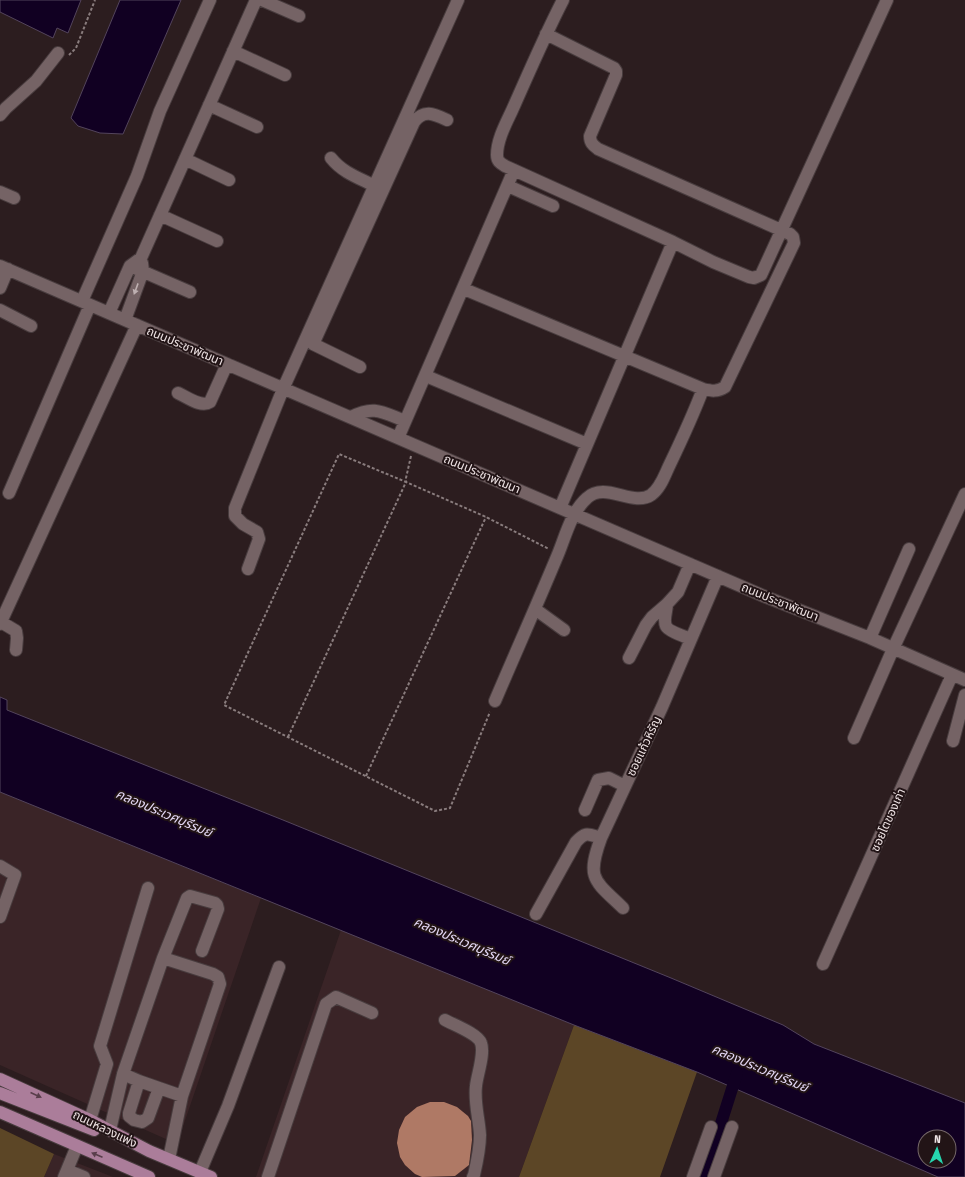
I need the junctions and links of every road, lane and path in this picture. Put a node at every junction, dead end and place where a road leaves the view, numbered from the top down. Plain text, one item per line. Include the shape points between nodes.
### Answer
1 (96, 0) edge
2 (210, 0) edge
3 (256, 0) edge
4 (262, 0) edge
5 (458, 0) edge
6 (563, 0) edge
7 (887, 0) edge
8 (299, 16) dead end
9 (546, 34) junction
10 (233, 51) junction
11 (62, 56) joint
12 (285, 75) dead end
13 (209, 105) junction
14 (0, 115) edge
15 (446, 120) dead end
16 (257, 127) dead end
17 (332, 158) dead end
18 (185, 159) junction
19 (514, 170) junction
20 (229, 180) dead end
21 (375, 186) junction
22 (508, 186) junction
23 (0, 192) edge
24 (14, 198) dead end
25 (552, 206) dead end
26 (160, 215) junction
27 (782, 230) junction
28 (217, 241) dead end
29 (673, 242) junction
30 (141, 258) junction
31 (130, 266) junction
32 (4, 268) edge
33 (143, 271) junction
34 (0, 288) edge
35 (464, 289) junction
36 (190, 292) dead end
37 (86, 303) junction
38 (0, 310) edge
39 (109, 313) junction
40 (125, 320) junction
41 (137, 325) junction
42 (31, 326) dead end
43 (313, 344) junction
44 (624, 356) junction
45 (227, 364) junction
46 (360, 367) dead end
47 (426, 376) junction
48 (703, 389) junction
49 (287, 390) junction
50 (178, 393) dead end
51 (351, 417) junction
52 (405, 421) junction
53 (398, 438) junction
54 (587, 444) junction
55 (414, 445) junction
56 (406, 482) junction
57 (10, 493) dead end
58 (965, 494) edge
59 (560, 508) junction
60 (574, 514) junction
61 (486, 517) junction
62 (909, 548) dead end
63 (559, 554) junction
64 (690, 564) junction
65 (248, 569) dead end
66 (718, 576) junction
67 (668, 604) junction
68 (535, 609) junction
69 (1, 623) edge
70 (564, 630) dead end
71 (870, 638) junction
72 (691, 639) junction
73 (893, 649) junction
74 (16, 650) dead end
75 (629, 658) dead end
76 (952, 675) junction
77 (965, 680) edge
78 (965, 694) edge
79 (495, 701) joint
80 (288, 737) junction
81 (854, 738) dead end
82 (953, 741) dead end
83 (366, 776) junction
84 (625, 786) junction
85 (585, 810) dead end
86 (601, 838) junction
87 (0, 866) edge
88 (148, 888) dead end
89 (623, 908) dead end
90 (536, 914) dead end
91 (0, 917) edge
92 (202, 951) dead end
93 (163, 958) junction
94 (823, 964) dead end
95 (279, 967) dead end
96 (372, 1013) dead end
97 (445, 1020) dead end
98 (123, 1074) junction
99 (0, 1079) edge
100 (139, 1081) junction
101 (159, 1088) junction
102 (0, 1093) edge
103 (182, 1096) junction
104 (0, 1112) edge
105 (90, 1120) junction
106 (711, 1127) dead end
107 (732, 1127) dead end
108 (110, 1130) junction
109 (77, 1146) junction
110 (149, 1150) junction
111 (169, 1159) junction
112 (131, 1173) edge
113 (66, 1174) edge
114 (206, 1175) edge
115 (84, 1177) edge
116 (149, 1177) edge
117 (268, 1177) edge
118 (473, 1177) edge
119 (693, 1177) edge
120 (714, 1177) edge

1 - 11 path via 76,48
2 - 37 street via 160,111
3 - 10 street
4 - 8 street
5 - 21 street
6 - 9 street
7 - 27 street
9 - 19 street via 497,148 499,162
9 - 27 street via 616,71 590,136 593,145
10 - 12 street
10 - 13 street
11 - 14 street
13 - 16 street
13 - 18 street
15 - 43 street via 429,113 423,114 414,122
17 - 21 street via 336,165 347,173
18 - 20 street
18 - 26 street
19 - 22 street
19 - 29 street
21 - 49 street
22 - 25 street
22 - 35 street
23 - 24 street
26 - 28 street
26 - 30 street
27 - 29 street via 761,275 754,278
27 - 48 street via 793,237 794,243 725,387 712,392
29 - 44 street
30 - 31 street
30 - 33 street
31 - 33 street
31 - 39 street
32 - 34 street
32 - 37 street, ถนนประชาพัฒนา
33 - 36 street
33 -> 40 street
35 - 44 street
35 - 47 street
37 - 39 street, ถนนประชาพัฒนา
37 - 57 street
38 - 42 street
39 - 40 street, ถนนประชาพัฒนา
40 - 41 street, ถนนประชาพัฒนา
41 - 45 street, ถนนประชาพัฒนา
41 - 69 street
43 - 46 street
43 - 49 street
44 - 48 street
44 - 54 street
45 - 49 street, ถนนประชาพัฒนา
45 - 50 street via 210,402 202,404
47 - 52 street
47 - 54 street
48 - 60 street via 660,485 651,495 639,498 609,492 594,493 587,497
49 - 51 street, ถนนประชาพัฒนา
49 - 65 street via 235,508 235,516 257,532 259,539
51 - 52 street via 368,410 378,410
51 - 53 street, ถนนประชาพัฒนา
52 - 53 street
53 - 55 street, ถนนประชาพัฒนา
54 - 59 street
55 - 56 path
55 - 59 street, ถนนประชาพัฒนา
56 - 61 path
56 - 80 path
56 - 80 path via 339,454 224,705
58 - 73 street
59 - 60 street, ถนนประชาพัฒนา
60 - 63 street
60 - 64 street, ถนนประชาพัฒนา
61 - 63 path
61 - 83 path
62 - 71 street
63 - 68 street
64 - 66 street, ถนนประชาพัฒนา
64 - 67 street via 678,592
66 - 71 street, ถนนประชาพัฒนา
66 - 72 street, ซอยแก้วหิรัญ
67 - 72 street via 666,626 669,630
67 - 75 street via 646,625
68 - 70 street
68 - 79 street
69 - 74 street via 16,631
71 - 73 street, ถนนประชาพัฒนา
72 - 84 street, ซอยแก้วหิรัญ
73 - 76 street, ถนนประชาพัฒนา
73 - 81 street
76 - 77 street, ถนนประชาพัฒนา
76 - 94 street, ซอยโตของเก่า
78 - 82 street
79 - 83 path via 450,808 435,811
80 - 83 path
84 - 85 street via 609,778 598,780
84 - 86 street, ซอยแก้วหิรัญ
86 - 89 street, ซอยแก้วหิรัญ via 594,858 593,872 601,887
86 - 90 street via 588,834 576,842
87 - 91 street via 15,875
88 - 105 street via 100,1046 107,1064
92 - 93 street via 218,909 215,903 190,896
93 - 98 street
93 - 103 street via 213,974 218,977 220,984
95 - 114 street via 228,1106
96 - 117 street via 336,997 326,1004
97 - 118 street via 476,1037 481,1043 475,1100 480,1135
98 - 100 street
98 - 108 street
99 -> 105 main road, ถนนหลวงแพ่ง
100 - 101 street
100 - 101 street via 129,1113 134,1120 142,1122 148,1118
101 - 103 street
102 - 110 main road
103 - 111 street
104 - 109 main road, ถนนหลวงแพ่ง
105 - 108 main road, ถนนหลวงแพ่ง
106 - 119 street
107 - 120 street
108 - 110 main road, ถนนหลวงแพ่ง
112 -> 109 main road, ถนนหลวงแพ่ง
109 - 113 street
110 - 111 main road, ถนนหลวงแพ่ง
111 - 114 main road, ถนนหลวงแพ่ง
112 - 116 main road, ถนนหลวงแพ่ง
113 - 115 street

